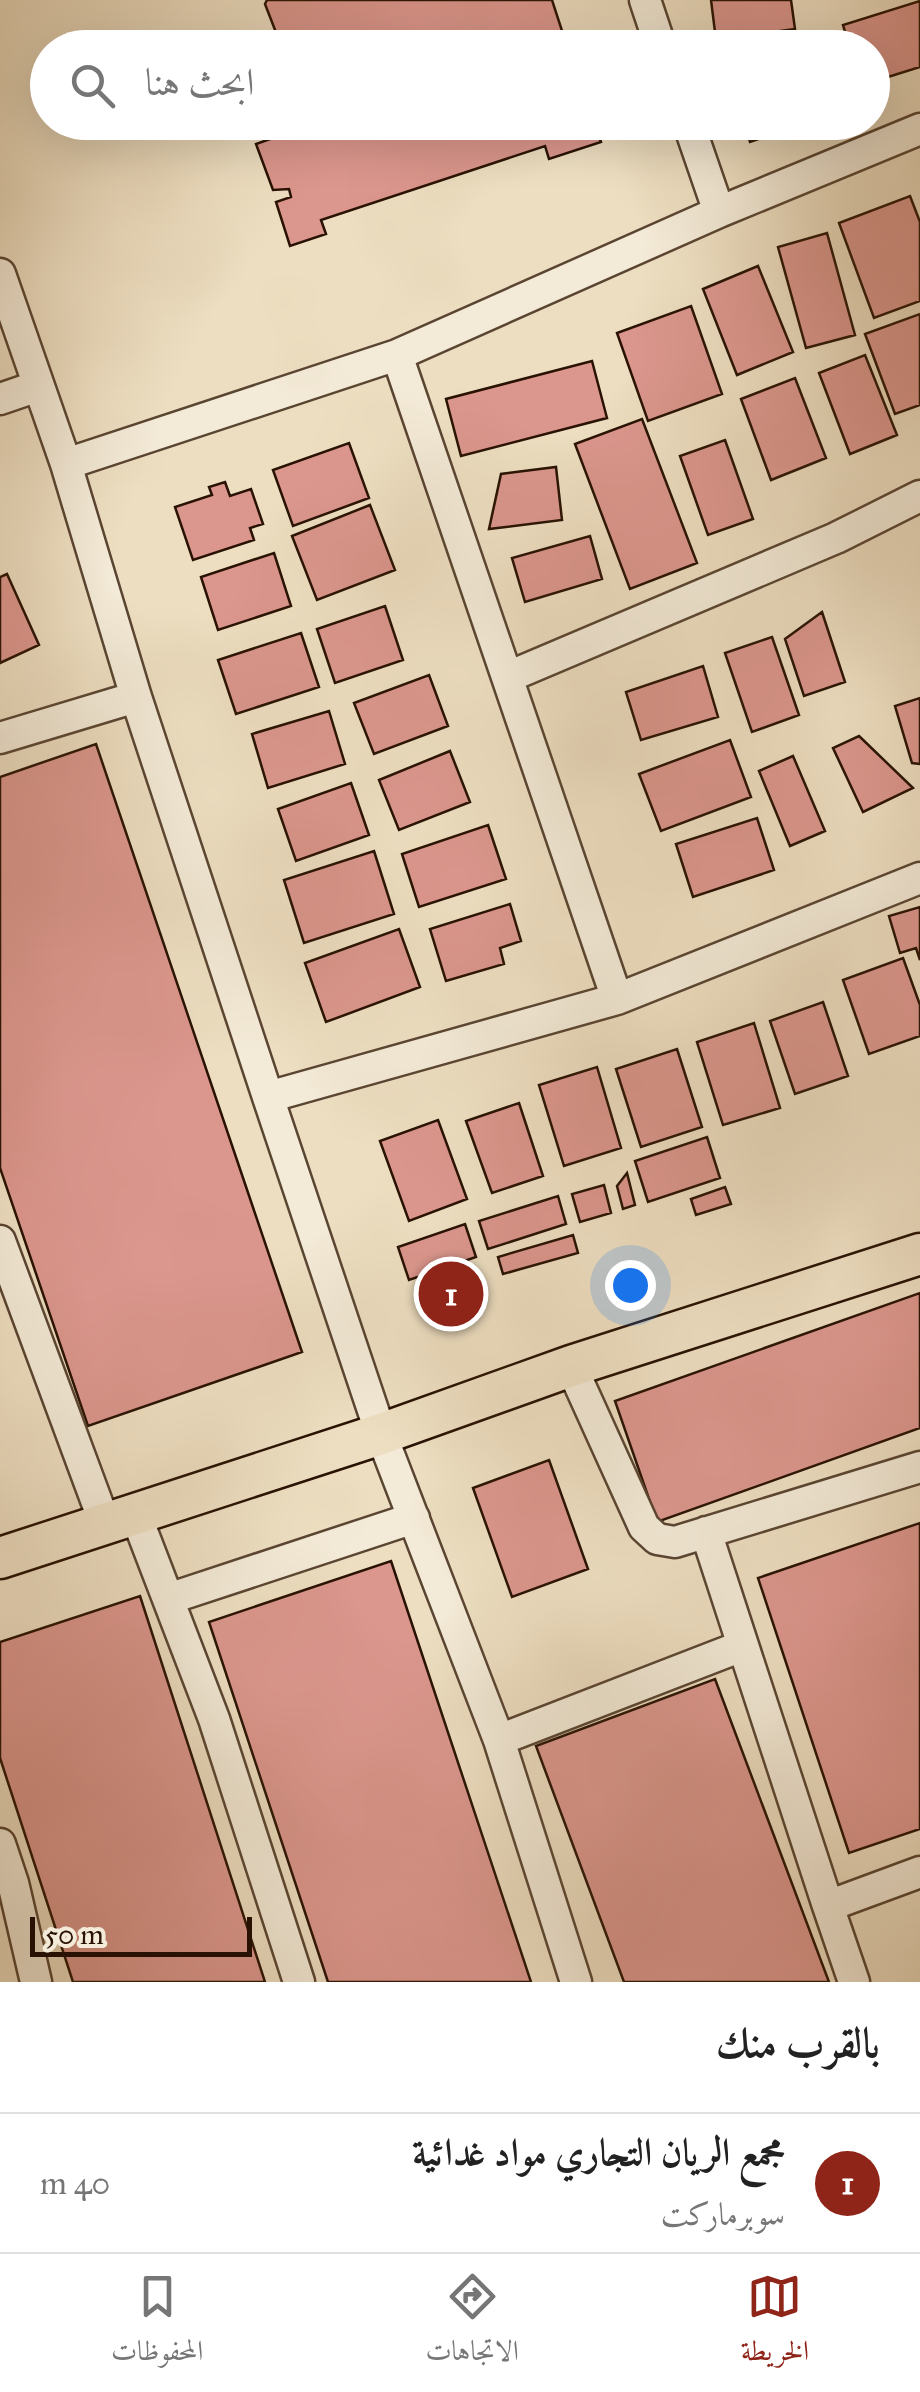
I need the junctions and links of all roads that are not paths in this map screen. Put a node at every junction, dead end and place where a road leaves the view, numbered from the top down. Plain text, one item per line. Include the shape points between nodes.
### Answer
1 (645, 0) edge
2 (656, 30) edge
3 (920, 129) edge
4 (694, 140) edge
5 (719, 212) junction
6 (0, 274) edge
7 (397, 356) junction
8 (38, 386) junction
9 (0, 399) edge
10 (66, 464) junction
11 (920, 496) edge
12 (508, 677) junction
13 (136, 697) junction
14 (0, 738) edge
15 (920, 878) edge
16 (617, 999) junction
17 (268, 1097) junction
18 (0, 1241) edge
19 (920, 1254) edge
20 (570, 1366) junction
21 (381, 1434) junction
22 (920, 1467) edge
23 (120, 1518) junction
24 (414, 1518) junction
25 (706, 1532) junction
26 (0, 1558) edge
27 (168, 1599) junction
28 (742, 1646) junction
29 (498, 1740) junction
30 (0, 1844) edge
31 (920, 1872) edge
32 (6, 1886) edge
33 (828, 1906) junction
34 (36, 1982) edge
35 (299, 1982) edge
36 (576, 1982) edge
37 (854, 1982) edge

1 - 2 street
3 - 5 street
4 - 5 street
5 - 7 street
6 - 8 street
7 - 10 street
7 - 12 street
8 - 9 street
8 - 10 street
10 - 13 street
11 - 12 street
12 - 16 street
13 - 14 street
13 - 17 street
15 - 16 street
16 - 17 street
17 - 21 street
18 - 23 street
19 - 20 main road
20 - 21 main road
20 - 25 street via 644,1527 657,1539 675,1542
21 - 23 main road
21 - 24 street
22 - 25 street
23 - 26 main road
23 - 27 street
24 - 27 street
24 - 29 street
25 - 28 street
27 - 35 street
28 - 29 street
28 - 33 street
29 - 36 street
30 - 32 street
31 - 33 street
32 - 34 street
33 - 37 street

